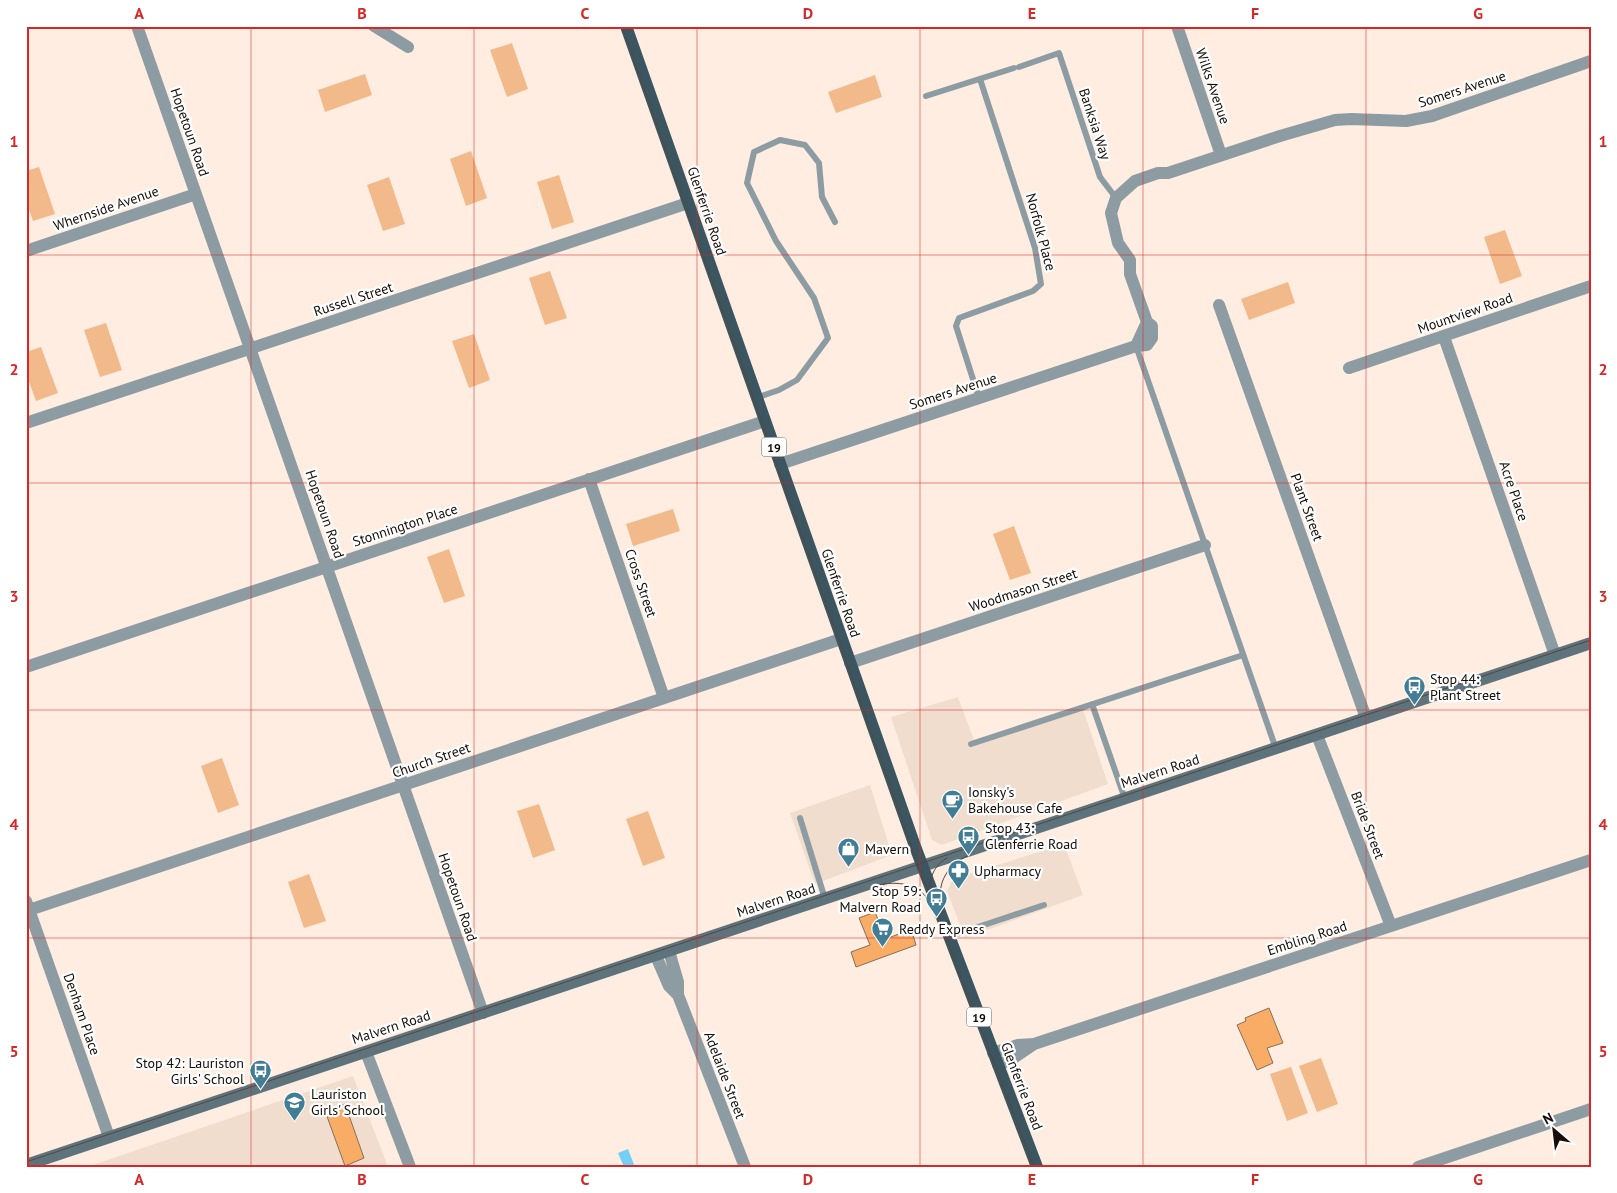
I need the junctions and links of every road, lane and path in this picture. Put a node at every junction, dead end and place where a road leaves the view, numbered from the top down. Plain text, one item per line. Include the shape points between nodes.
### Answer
1 (137, 26) edge
2 (374, 26) edge
3 (626, 26) edge
4 (1177, 26) edge
5 (408, 47) dead end
6 (1591, 61) edge
7 (980, 79) junction
8 (926, 96) dead end
9 (1221, 155) junction
10 (196, 194) junction
11 (1116, 198) junction
12 (688, 203) junction
13 (835, 222) dead end
14 (26, 251) edge
15 (1591, 286) edge
16 (1219, 305) dead end
17 (1444, 337) junction
18 (1136, 346) junction
19 (251, 349) junction
20 (1349, 368) dead end
21 (756, 398) junction
22 (979, 398) junction
23 (765, 421) junction
24 (26, 424) edge
25 (780, 464) junction
26 (589, 479) junction
27 (1205, 545) junction
28 (327, 567) junction
29 (841, 638) junction
30 (1591, 643) edge
31 (1243, 655) junction
32 (1555, 655) junction
33 (850, 662) junction
34 (26, 667) edge
35 (664, 698) junction
36 (1092, 704) junction
37 (1366, 718) junction
38 (1317, 735) junction
39 (971, 744) dead end
40 (1276, 748) junction
41 (403, 785) junction
42 (1125, 799) junction
43 (800, 818) dead end
44 (1591, 860) edge
45 (923, 867) junction
46 (825, 899) junction
47 (28, 905) edge
48 (1044, 905) dead end
49 (1390, 926) junction
50 (948, 938) junction
51 (669, 951) junction
52 (656, 956) junction
53 (678, 995) junction
54 (483, 1013) junction
55 (366, 1052) junction
56 (996, 1059) junction
57 (1591, 1109) edge
58 (109, 1137) junction
59 (26, 1165) edge
60 (410, 1167) edge
61 (745, 1167) edge
62 (1037, 1167) edge
63 (1418, 1167) edge

1 - 10 street, Hopetoun Road
2 - 5 street
3 - 12 main road, Glenferrie Road / 19
4 - 9 street, Wilks Avenue
6 - 9 street, Somers Avenue via 1432,116 1406,121 1335,120
7 - 8 lane
7 - 11 lane, Banksia Way via 1059,53 1100,177
7 - 22 lane, Norfolk Place via 1035,248 1041,284 1032,291 959,318 956,326
9 - 11 street, Somers Avenue via 1140,188 1127,188
10 - 14 street, Whernside Avenue
10 - 19 street, Hopetoun Road
11 - 18 street, Somers Avenue via 1111,213 1118,243 1130,260 1130,274 1147,322 1152,326 1152,338 1146,345
12 - 19 street, Russell Street
12 - 21 main road, Glenferrie Road / 19
13 - 21 lane via 822,197 819,163 805,145 780,140 754,152 747,183 776,241 814,298 828,338 797,380
15 - 17 street, Mountview Road
16 - 37 street, Plant Street
17 - 20 street, Mountview Road
17 - 32 street, Acre Place
18 - 22 street, Somers Avenue
18 - 27 lane
19 - 24 street, Russell Street
19 - 28 street, Hopetoun Road
21 - 23 main road, Glenferrie Road / 19
22 - 25 street, Somers Avenue
23 - 25 main road, Glenferrie Road / 19
23 - 26 street, Stonnington Place
25 - 29 main road, Glenferrie Road / 19
26 - 28 street, Stonnington Place
26 - 35 street, Cross Street
27 - 31 lane
27 - 33 street, Woodmason Street
28 - 34 street, Stonnington Place
28 - 41 street, Hopetoun Road
29 - 33 main road, Glenferrie Road / 19
29 - 35 street, Church Street
30 - 32 main road, Malvern Road
31 - 36 lane
31 - 40 lane
32 - 37 main road, Malvern Road
33 - 45 main road, Glenferrie Road / 19
35 - 41 street, Church Street
36 - 39 lane
36 - 42 lane
37 - 38 main road, Malvern Road
38 - 40 main road, Malvern Road
38 - 49 street, Bride Street
40 - 42 main road, Malvern Road
41 - 47 street, Church Street
41 - 54 street, Hopetoun Road
42 - 45 main road, Malvern Road
43 - 46 lane
44 - 49 street, Embling Road
45 - 46 main road, Malvern Road
45 - 50 main road, Glenferrie Road / 19
46 - 51 main road, Malvern Road
47 - 58 street, Denham Place
48 - 50 lane
49 - 56 street, Embling Road via 1034,1044 1012,1059
50 - 56 main road, Glenferrie Road / 19
51 - 52 main road, Malvern Road
51 - 53 street, Adelaide Street via 678,982
52 - 53 street, Adelaide Street via 669,986
52 - 54 main road, Malvern Road
53 - 61 street, Adelaide Street
54 - 55 main road, Malvern Road
55 - 58 main road, Malvern Road
55 - 60 street
56 - 62 main road, Glenferrie Road / 19
57 - 63 street
58 - 59 main road, Malvern Road

